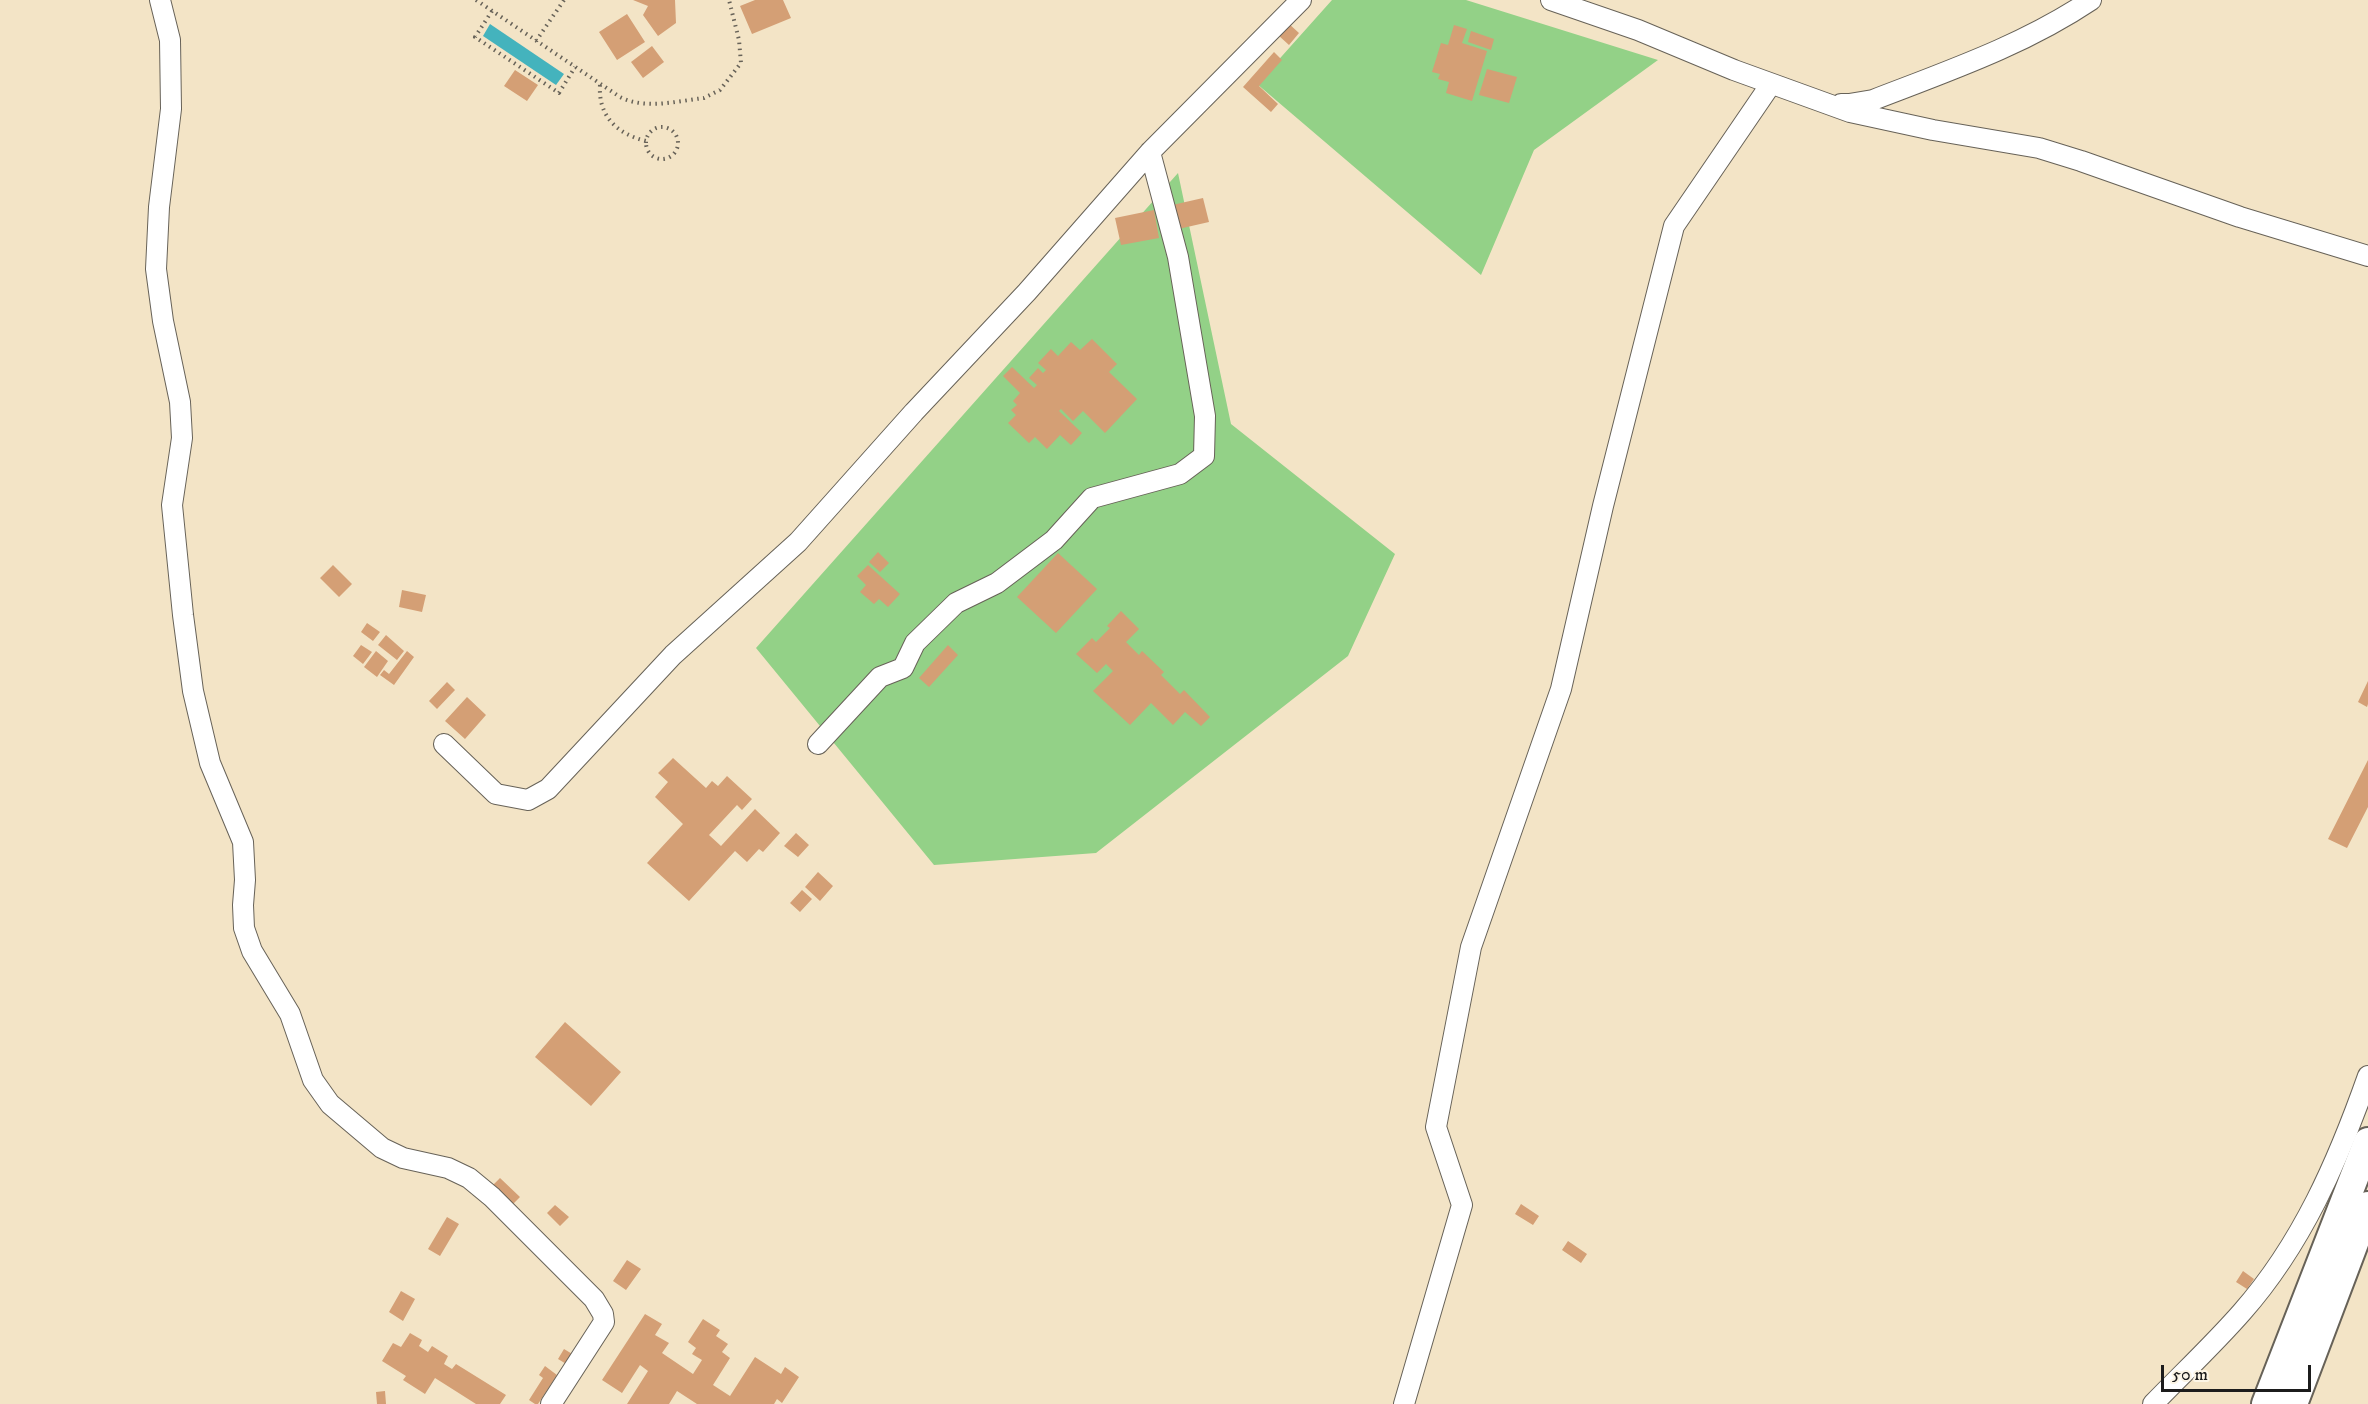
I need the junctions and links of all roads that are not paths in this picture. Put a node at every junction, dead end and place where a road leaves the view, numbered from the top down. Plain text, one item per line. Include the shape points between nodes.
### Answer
1 (160, 0) edge
2 (1301, 0) edge
3 (1551, 0) edge
4 (2091, 0) edge
5 (1771, 84) junction
6 (1818, 101) junction
7 (1150, 152) junction
8 (2368, 256) edge
9 (444, 744) dead end
10 (818, 744) dead end
11 (2368, 1076) edge
12 (2368, 1142) edge
13 (2366, 1216) edge
14 (551, 1404) edge
15 (1404, 1404) edge
16 (2153, 1404) edge
17 (2266, 1404) edge
18 (2293, 1404) edge

1 - 14 street via 170,40 171,109 156,269 180,402 182,438 172,505 193,691 210,763 243,842 244,928 252,951 290,1014 313,1080 330,1104 382,1148 469,1178 600,1306 604,1322
2 - 7 street
3 - 5 street via 1638,30
4 - 6 street via 2008,47 1873,100 1850,104
5 - 6 street
5 - 15 street via 1674,226 1561,689 1471,947 1436,1127 1462,1205
6 - 8 street via 1933,130 2039,148
7 - 9 street via 798,542 672,655 548,789 528,800 495,794
7 - 10 street via 1178,257 1205,416 1204,456 1180,474 1092,498 1054,540 997,583 956,603 915,643 903,668 880,676
11 - 16 street via 2351,1125 2304,1226 2242,1312
12 - 17 highway
13 - 18 highway

